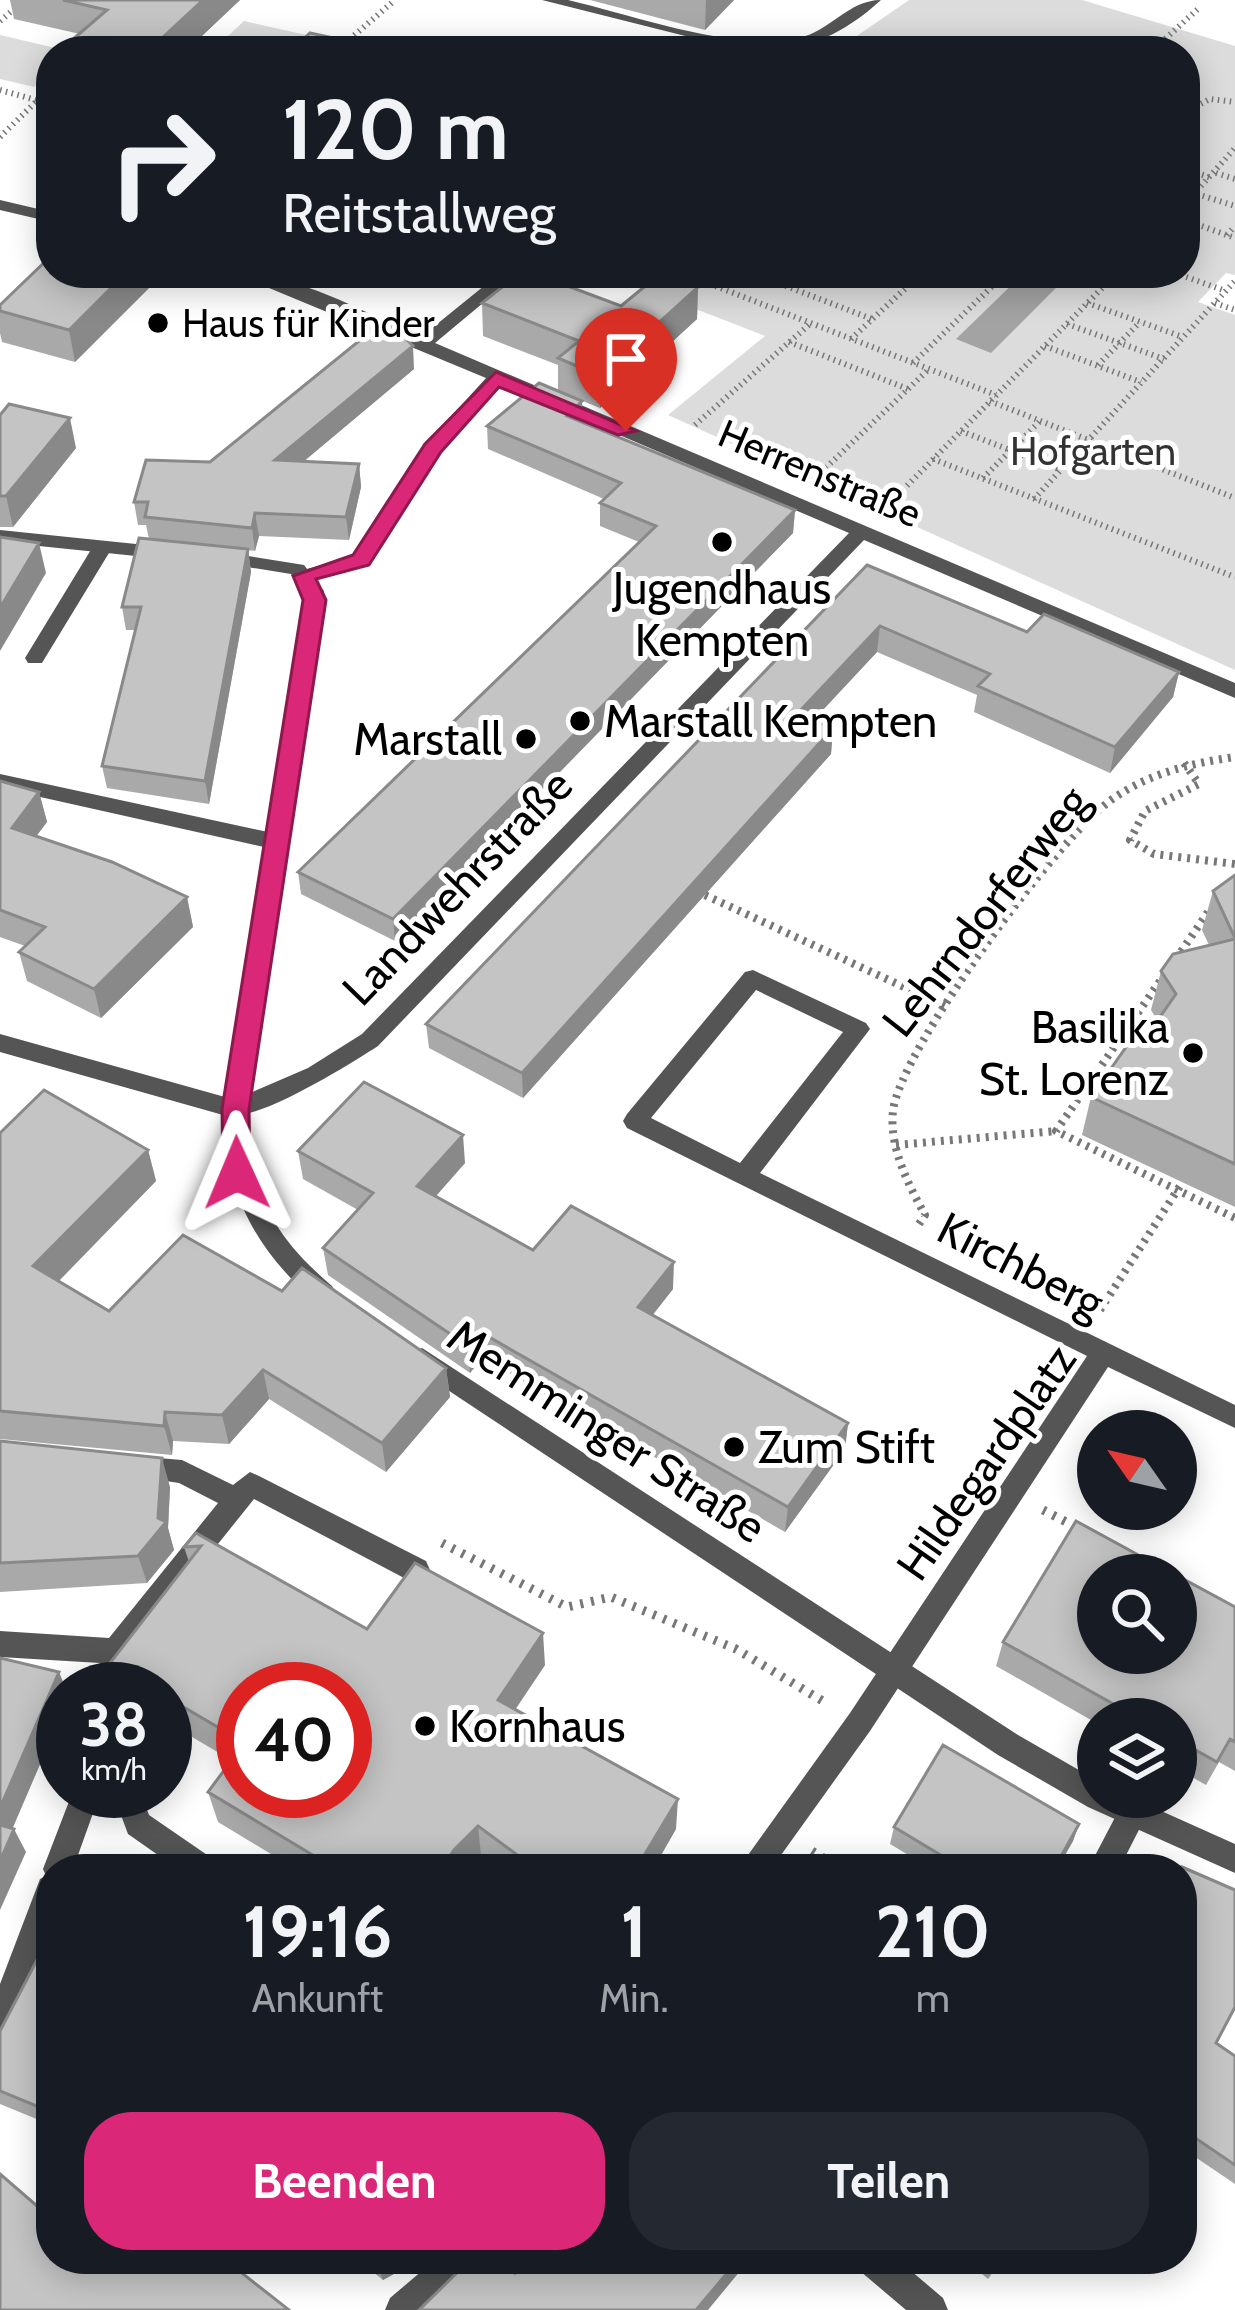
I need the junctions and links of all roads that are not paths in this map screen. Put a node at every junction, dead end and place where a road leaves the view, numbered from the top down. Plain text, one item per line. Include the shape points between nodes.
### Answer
1 (550, 0) edge
2 (874, 0) edge
3 (702, 36) edge
4 (816, 36) edge
5 (0, 205) edge
6 (36, 213) edge
7 (280, 288) edge
8 (492, 288) edge
9 (422, 345) junction
10 (496, 378) junction
11 (863, 530) junction
12 (0, 536) edge
13 (102, 548) junction
14 (304, 576) junction
15 (35, 658) dead end
16 (1235, 691) edge
17 (0, 781) edge
18 (277, 842) junction
19 (0, 1043) edge
20 (235, 1109) junction
21 (745, 1176) junction
22 (337, 1304) edge
23 (397, 1343) edge
24 (1091, 1348) junction
25 (1235, 1417) edge
26 (113, 1465) edge
27 (240, 1501) junction
28 (416, 1570) edge
29 (0, 1644) edge
30 (115, 1651) junction
31 (114, 1662) edge
32 (895, 1669) junction
33 (1077, 1785) edge
34 (78, 1818) edge
35 (136, 1818) edge
36 (1130, 1818) edge
37 (1136, 1818) edge
38 (64, 1854) edge
39 (181, 1854) edge
40 (764, 1854) edge
41 (1110, 1854) edge
42 (1235, 1859) edge
43 (36, 1928) edge
44 (0, 2025) edge
45 (443, 2274) edge
46 (889, 2274) edge
47 (401, 2310) edge
48 (931, 2310) edge

1 - 3 street
2 - 4 street
5 - 6 street
7 - 9 street, Herrenstraße
8 - 9 street
9 - 10 street, Herrenstraße
10 - 11 street, Herrenstraße
10 - 14 street via 433,448 361,560
11 - 16 street, Herrenstraße
11 - 20 street, Landwehrstraße via 370,1040
12 - 13 street
13 - 14 street via 255,560
13 - 15 street
14 - 18 street via 314,600
17 - 18 street
18 - 20 street
19 - 20 street
20 - 22 street via 237,1173 252,1210 297,1272
21 - 21 street, Kirchberg via 858,1029 753,978 635,1120
21 - 24 street, Kirchberg
23 - 32 street, Memminger Straße
24 - 25 street, Hildegardplatz
24 - 32 street, Hildegardplatz
26 - 27 street via 182,1472
27 - 28 street via 250,1484
27 - 30 street
29 - 30 street
30 - 31 street
32 - 33 street, Memminger Straße
32 - 40 street, Hildegardplatz
34 - 38 street
35 - 39 street
36 - 41 street
37 - 42 street, Memminger Straße
43 - 44 street
45 - 47 street
46 - 48 street

